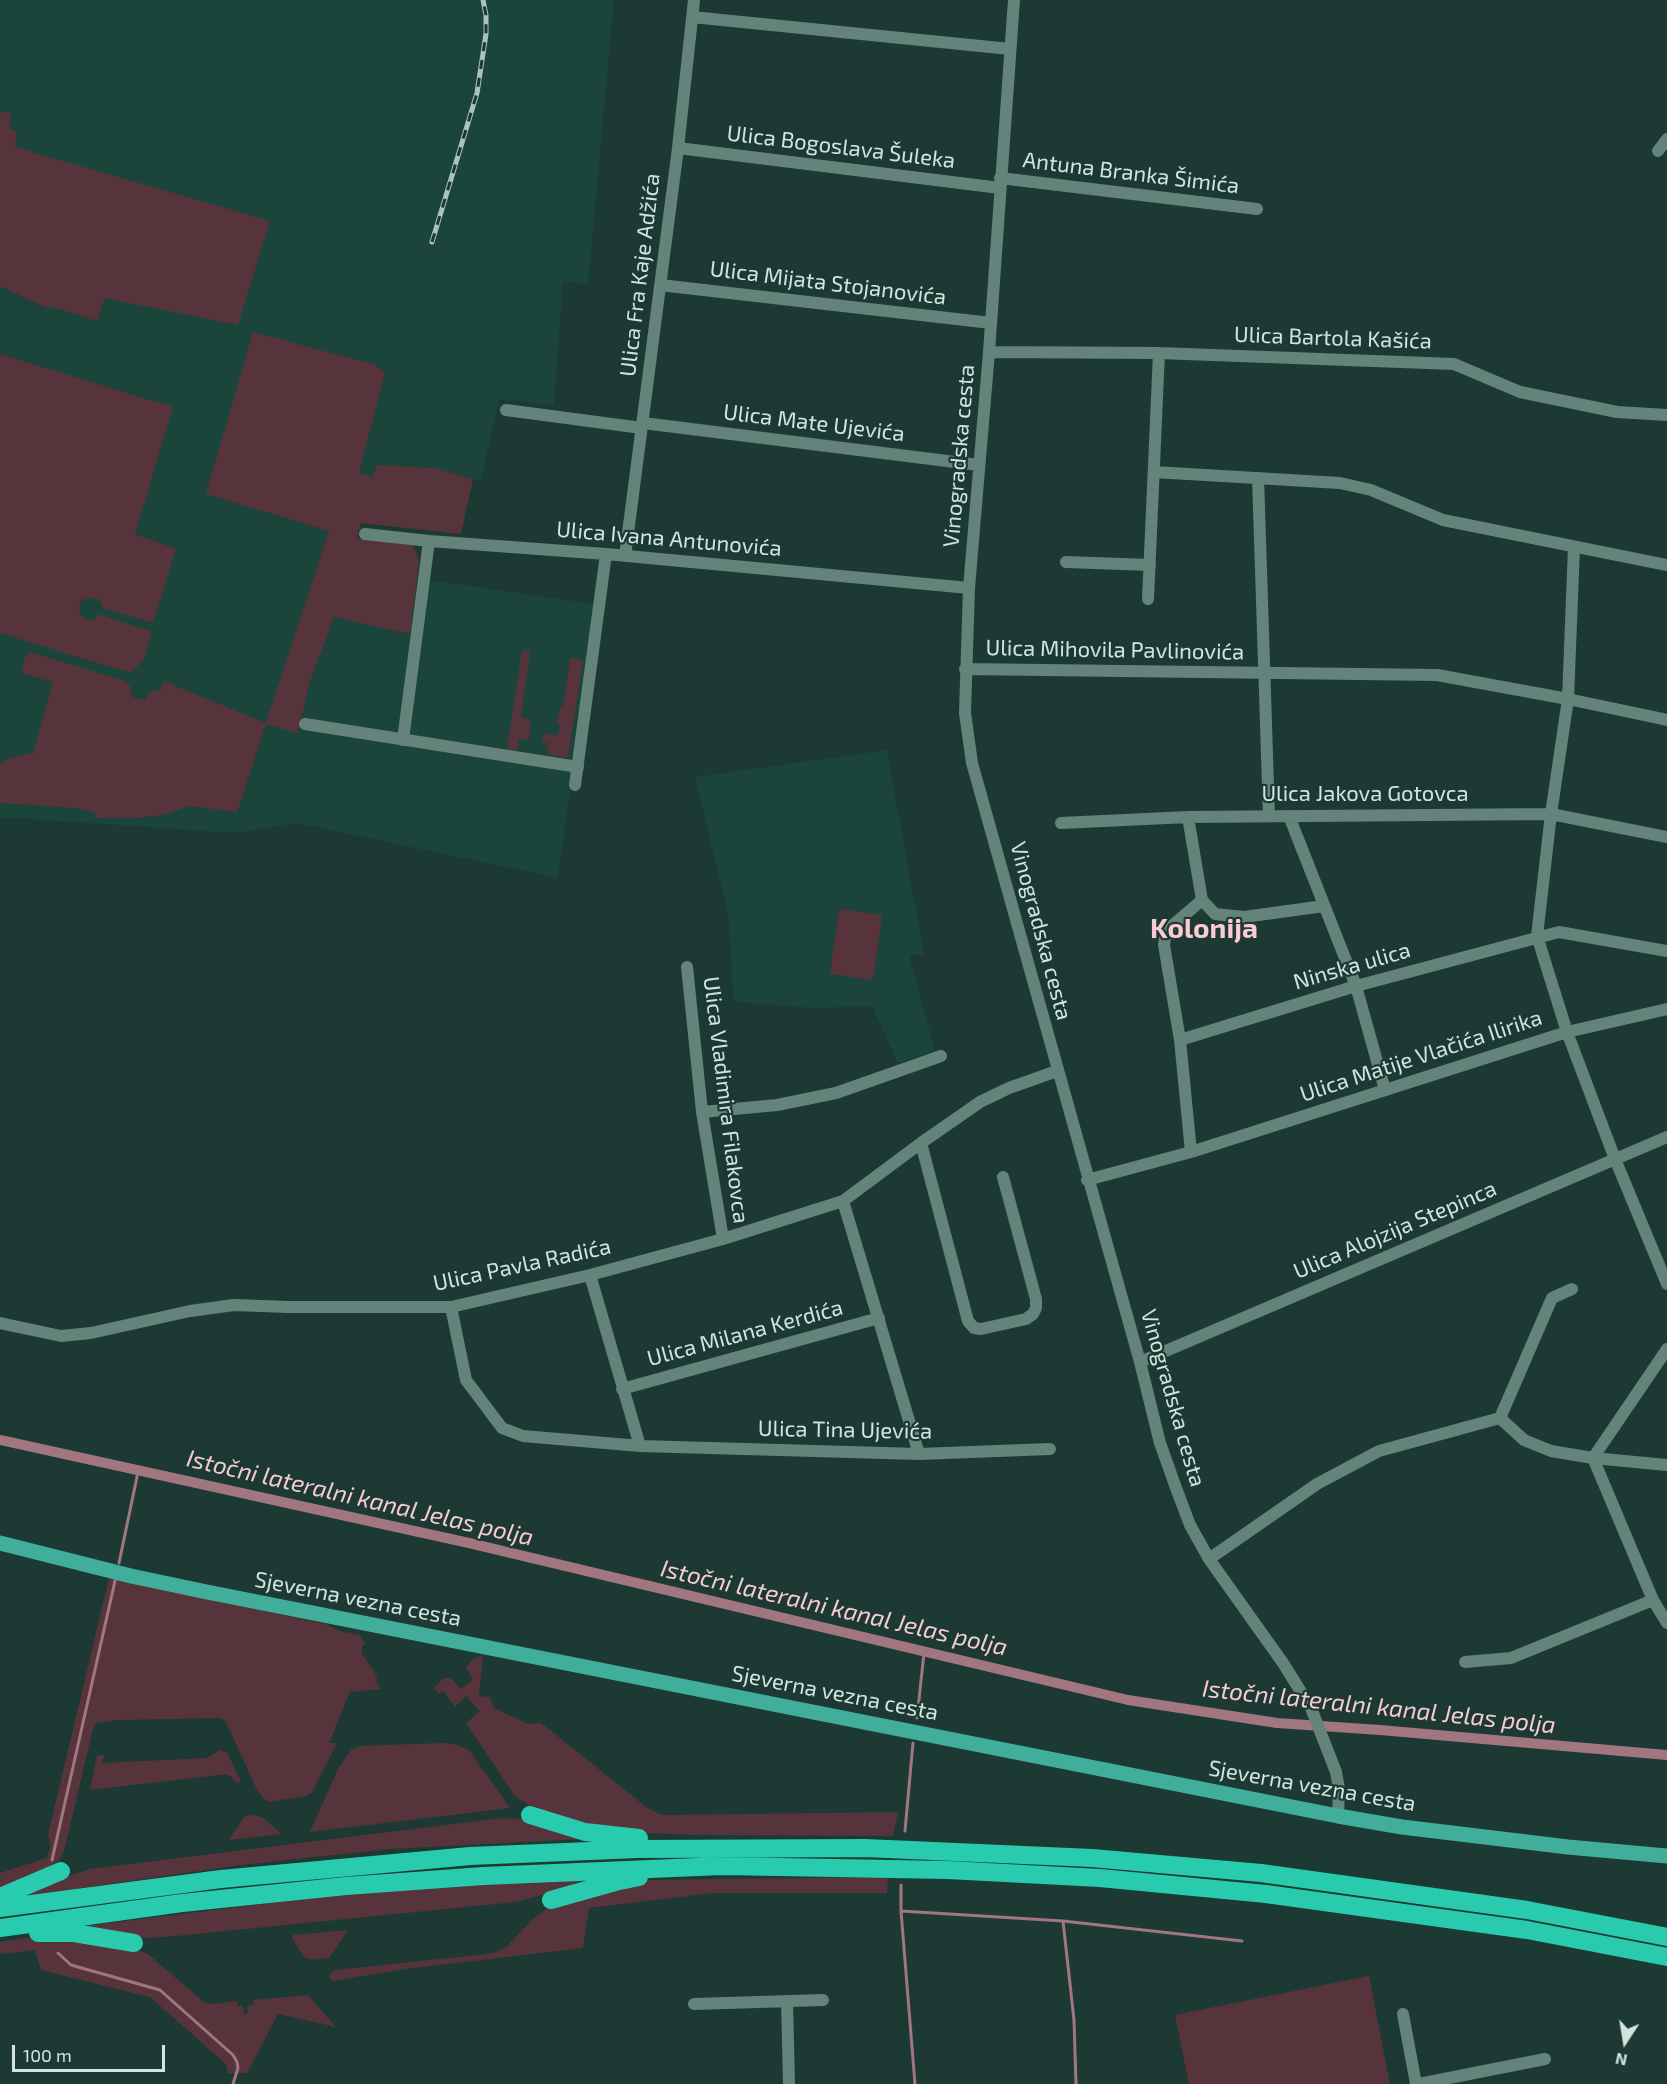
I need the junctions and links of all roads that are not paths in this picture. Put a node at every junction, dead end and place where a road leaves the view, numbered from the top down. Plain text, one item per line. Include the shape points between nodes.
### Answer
1 (694, 0) edge
2 (1014, 0) edge
3 (692, 17) junction
4 (1010, 49) junction
5 (1667, 139) edge
6 (678, 148) junction
7 (1658, 151) dead end
8 (1000, 183) junction
9 (1257, 209) dead end
10 (660, 285) junction
11 (991, 323) junction
12 (989, 352) junction
13 (1159, 353) junction
14 (506, 411) dead end
15 (1667, 416) edge
16 (642, 425) junction
17 (979, 465) junction
18 (1154, 472) junction
19 (1258, 478) junction
20 (365, 534) dead end
21 (429, 542) junction
22 (1574, 547) junction
23 (606, 554) junction
24 (625, 556) junction
25 (1066, 562) dead end
26 (1150, 565) junction
27 (1667, 565) edge
28 (969, 588) junction
29 (1148, 599) dead end
30 (965, 669) junction
31 (1264, 674) junction
32 (1568, 699) junction
33 (1667, 720) edge
34 (305, 724) dead end
35 (403, 740) junction
36 (578, 767) junction
37 (575, 785) dead end
38 (1551, 814) junction
39 (1269, 816) junction
40 (1290, 816) junction
41 (1188, 817) junction
42 (1061, 823) dead end
43 (1667, 837) edge
44 (1202, 900) junction
45 (1324, 906) junction
46 (1537, 936) junction
47 (1667, 951) edge
48 (687, 967) dead end
49 (1356, 986) junction
50 (1667, 1009) edge
51 (1567, 1032) junction
52 (1180, 1040) junction
53 (941, 1056) dead end
54 (1057, 1071) junction
55 (1385, 1090) junction
56 (702, 1112) junction
57 (1667, 1137) edge
58 (921, 1143) junction
59 (1191, 1152) junction
60 (1615, 1159) junction
61 (1003, 1177) dead end
62 (1088, 1180) junction
63 (843, 1201) junction
64 (723, 1239) junction
65 (590, 1275) junction
66 (1667, 1284) edge
67 (1572, 1289) dead end
68 (451, 1306) junction
69 (879, 1318) junction
70 (0, 1323) edge
71 (1667, 1349) edge
72 (1140, 1362) junction
73 (622, 1389) junction
74 (1500, 1418) junction
75 (640, 1446) junction
76 (1050, 1449) dead end
77 (919, 1454) junction
78 (1593, 1458) junction
79 (1667, 1465) edge
80 (0, 1543) edge
81 (1209, 1559) junction
82 (1653, 1600) junction
83 (1667, 1623) edge
84 (1465, 1662) dead end
85 (530, 1815) dead end
86 (1338, 1816) junction
87 (754, 1847) junction
88 (1667, 1856) edge
89 (722, 1866) junction
90 (61, 1871) dead end
91 (0, 1897) edge
92 (551, 1900) dead end
93 (0, 1908) edge
94 (0, 1928) edge
95 (1667, 1936) edge
96 (0, 1937) edge
97 (135, 1943) dead end
98 (1667, 1957) edge
99 (823, 2000) dead end
100 (787, 2001) junction
101 (694, 2004) dead end
102 (1403, 2014) dead end
103 (1545, 2059) dead end
104 (789, 2084) edge
105 (1417, 2084) edge

1 - 3 street, Ulica Fra Kaje Adžića
2 - 4 street, Vinogradska cesta
3 - 4 street
3 - 6 street, Ulica Fra Kaje Adžića
4 - 8 street, Vinogradska cesta
5 - 7 street
6 - 8 street, Ulica Bogoslava Šuleka
6 - 10 street, Ulica Fra Kaje Adžića
8 - 9 street, Antuna Branka Šimića
8 - 11 street, Vinogradska cesta
10 - 11 street, Ulica Mijata Stojanovića
10 - 16 street, Ulica Fra Kaje Adžića
11 - 12 street, Vinogradska cesta
12 - 13 street, Ulica Bartola Kašića
12 - 17 street, Vinogradska cesta
13 - 15 street, Ulica Bartola Kašića via 1454,364 1520,392 1617,412
13 - 18 street
14 - 16 street, Ulica Mate Ujevića
16 - 17 street, Ulica Mate Ujevića
16 - 24 street, Ulica Fra Kaje Adžića
17 - 28 street, Vinogradska cesta
18 - 19 street
18 - 26 street
19 - 22 street via 1340,483 1371,490 1443,520
19 - 31 street, Ulica Mihovila Pavlinovića
20 - 21 street, Ulica Ivana Antunovića
21 - 23 street, Ulica Ivana Antunovića
21 - 35 street
22 - 27 street
22 - 32 street
23 - 24 street, Ulica Ivana Antunovića
23 - 36 street
24 - 28 street, Ulica Ivana Antunovića
25 - 26 street
26 - 29 street
28 - 30 street, Vinogradska cesta
30 - 31 street, Ulica Mihovila Pavlinovića
30 - 54 street, Vinogradska cesta via 965,713 972,763
31 - 32 street, Ulica Mihovila Pavlinovića via 1437,675
31 - 39 street, Ulica Mihovila Pavlinovića
32 - 33 street, Ulica Mihovila Pavlinovića
32 - 38 street
34 - 35 street
35 - 36 street
36 - 37 street
38 - 40 street, Ulica Jakova Gotovca
38 - 43 street, Ulica Jakova Gotovca
38 - 46 street
39 - 40 street, Ulica Jakova Gotovca
39 - 41 street, Ulica Jakova Gotovca
40 - 45 street
41 - 42 street, Ulica Jakova Gotovca
41 - 44 street
44 - 45 street via 1215,914 1244,917
44 - 52 street via 1166,931 1164,945
45 - 49 street
46 - 47 street, Ninska ulica via 1559,932
46 - 49 street, Ninska ulica
46 - 51 street
48 - 56 street, Ulica Vladimira Filakovca
49 - 52 street, Ninska ulica
49 - 55 street
50 - 51 street, Ulica Matije Vlačića Ilirika
51 - 55 street, Ulica Matije Vlačića Ilirika
51 - 60 street
52 - 59 street
53 - 56 street via 836,1093 777,1105
54 - 58 street, Ulica Pavla Radića via 980,1102
54 - 62 street, Vinogradska cesta
55 - 59 street, Ulica Matije Vlačića Ilirika
56 - 64 street, Ulica Vladimira Filakovca
57 - 60 street, Ulica Alojzija Stepinca
58 - 61 street via 968,1321 974,1328 1026,1319 1036,1308
58 - 63 street, Ulica Pavla Radića
59 - 62 street, Ulica Matije Vlačića Ilirika
60 - 66 street
60 - 72 street, Ulica Alojzija Stepinca
62 - 72 street, Vinogradska cesta
63 - 64 street, Ulica Pavla Radića
63 - 69 street
64 - 65 street, Ulica Pavla Radića
65 - 68 street, Ulica Pavla Radića
65 - 73 street
67 - 74 street via 1552,1298
68 - 70 street, Ulica Pavla Radića via 234,1305 91,1333 61,1335
68 - 75 street, Ulica Tina Ujevića via 466,1380 502,1428 523,1436
69 - 73 street, Ulica Milana Kerdića
69 - 77 street
71 - 78 street
72 - 81 street, Vinogradska cesta via 1160,1443 1190,1526
73 - 75 street
74 - 78 street via 1524,1440
74 - 81 street via 1379,1451 1317,1484
75 - 77 street, Ulica Tina Ujevića
76 - 77 street, Ulica Tina Ujevića
78 - 79 street
78 - 82 street
80 - 86 main road, Sjeverna vezna cesta via 207,1592
81 - 86 street, Vinogradska cesta via 1311,1708 1336,1772
82 - 83 street
82 - 84 street via 1511,1658
85 - 87 highway via 595,1834 657,1839 728,1838
86 - 88 main road, Sjeverna vezna cesta via 1402,1827
87 - 93 highway via 470,1856 221,1879
87 - 95 highway via 946,1850 1261,1873 1527,1911
89 - 92 highway via 697,1874 632,1878
89 - 94 highway via 483,1875 346,1886
89 - 98 highway via 948,1870 1100,1878 1254,1893 1527,1930
90 - 91 highway
96 - 97 highway via 63,1933
99 - 100 street
100 - 101 street
100 - 104 street
102 - 105 street
103 - 105 street

